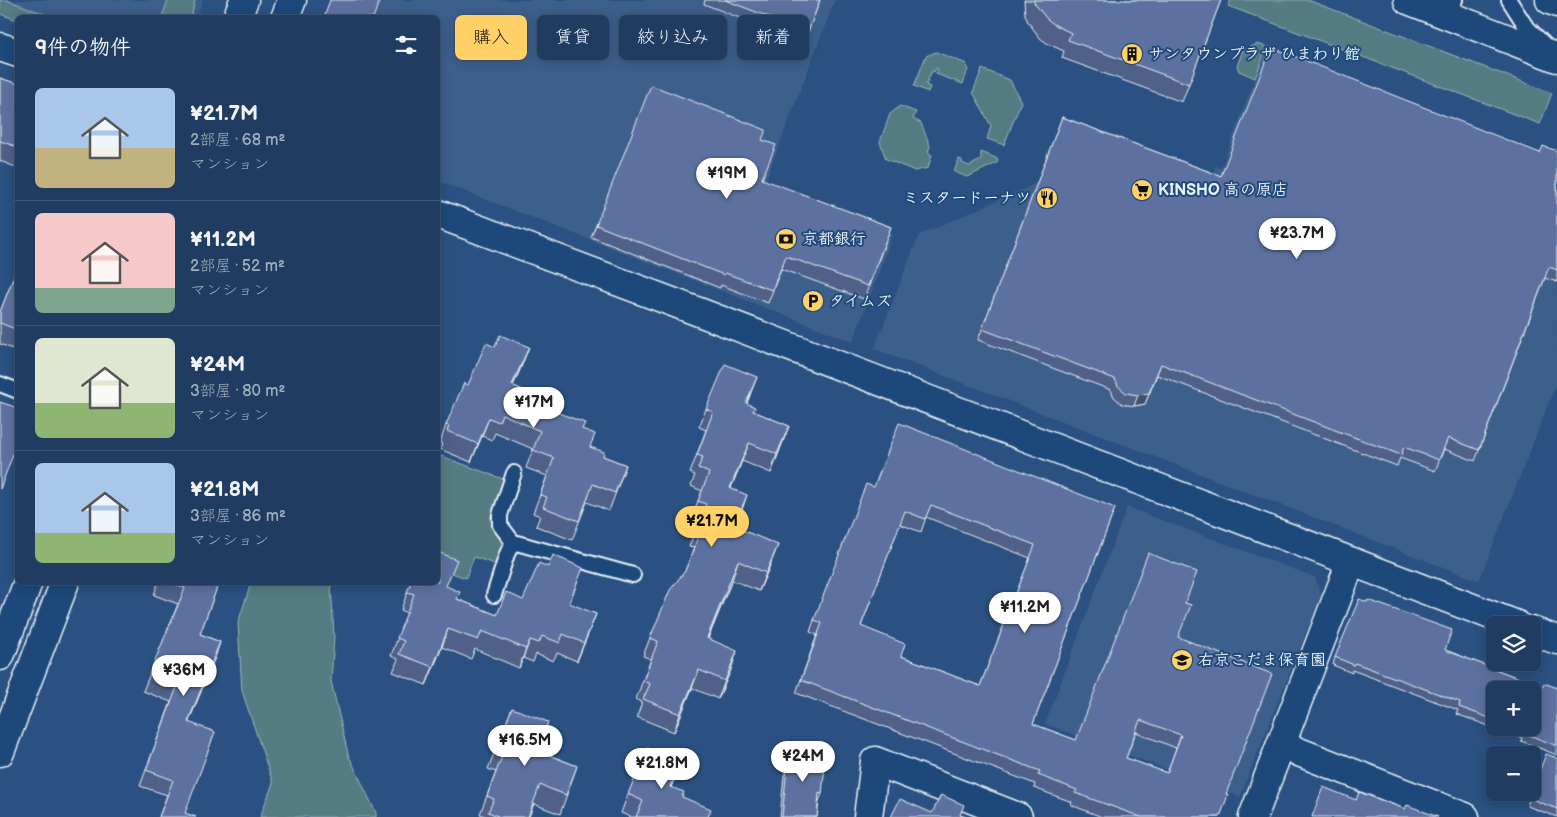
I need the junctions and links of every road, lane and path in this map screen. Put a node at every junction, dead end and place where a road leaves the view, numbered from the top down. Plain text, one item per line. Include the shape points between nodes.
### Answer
1 (244, 0) edge
2 (292, 0) edge
3 (1455, 0) edge
4 (1508, 0) edge
5 (1550, 0) edge
6 (1416, 3) edge
7 (1557, 3) edge
8 (238, 15) edge
9 (286, 15) edge
10 (0, 47) edge
11 (15, 52) edge
12 (1557, 57) edge
13 (440, 215) edge
14 (0, 384) edge
15 (15, 390) edge
16 (514, 473) dead end
17 (513, 542) junction
18 (1351, 562) junction
19 (633, 575) dead end
20 (27, 585) edge
21 (64, 585) edge
22 (494, 595) dead end
23 (1493, 616) edge
24 (1541, 634) edge
25 (1557, 640) edge
26 (0, 656) edge
27 (1281, 745) junction
28 (0, 752) edge
29 (868, 817) edge
30 (1018, 817) edge
31 (1253, 817) edge
32 (1465, 817) edge

1 - 8 street
2 - 9 street
3 - 6 lane
4 - 12 lane via 1525,25
5 - 7 street
6 - 12 street
10 - 11 street
13 - 18 street
14 - 15 lane
16 - 17 lane via 500,515 500,525
17 - 19 lane
17 - 22 lane
18 - 23 street
18 - 27 street
20 - 26 street
21 - 28 street
24 - 25 street
27 - 31 street
27 - 32 street
29 - 30 street via 875,761

